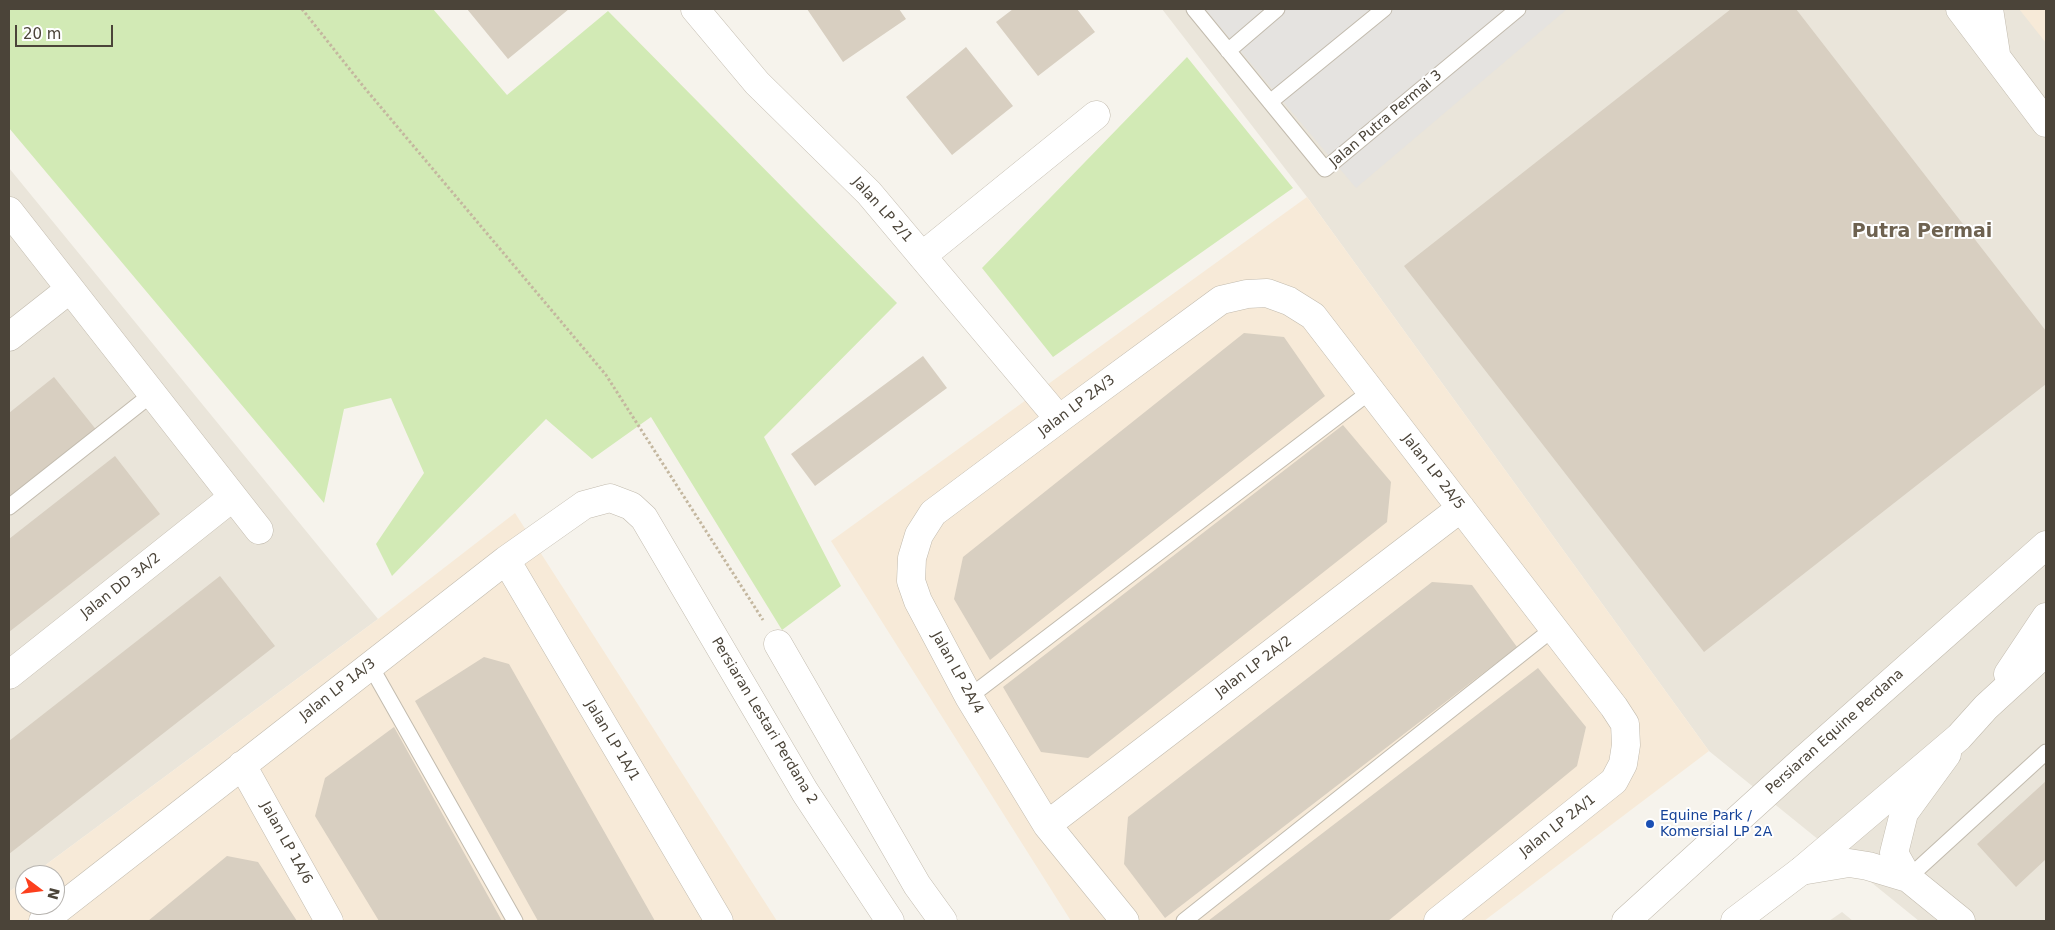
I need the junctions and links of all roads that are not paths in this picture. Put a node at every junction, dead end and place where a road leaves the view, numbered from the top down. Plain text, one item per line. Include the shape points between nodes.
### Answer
1 (695, 9) edge
2 (1194, 9) edge
3 (1277, 9) edge
4 (1384, 9) edge
5 (1518, 9) edge
6 (1960, 9) edge
7 (1989, 9) edge
8 (1228, 51) junction
9 (1997, 57) junction
10 (1270, 102) junction
11 (1096, 115) dead end
12 (2046, 123) edge
13 (9, 211) edge
14 (922, 256) junction
15 (70, 289) junction
16 (1221, 300) joint
17 (9, 337) edge
18 (1371, 391) junction
19 (152, 394) junction
20 (1059, 419) junction
21 (233, 497) junction
22 (9, 507) edge
23 (1461, 508) junction
24 (933, 513) joint
25 (644, 518) joint
26 (259, 530) dead end
27 (2046, 545) edge
28 (506, 560) junction
29 (2046, 617) edge
30 (1554, 628) junction
31 (778, 644) road end
32 (2046, 652) edge
33 (370, 665) junction
34 (9, 675) edge
35 (969, 697) junction
36 (1614, 707) joint
37 (1986, 707) junction
38 (1959, 737) junction
39 (2046, 752) edge
40 (242, 765) junction
41 (1046, 825) junction
42 (1801, 871) junction
43 (1908, 878) junction
44 (1443, 920) edge
45 (43, 921) edge
46 (329, 921) edge
47 (515, 921) edge
48 (719, 921) edge
49 (890, 921) edge
50 (943, 921) edge
51 (1125, 921) edge
52 (1184, 921) edge
53 (1626, 921) edge
54 (1735, 921) edge
55 (1961, 921) edge

1 - 14 street, Jalan LP 2/1 via 757,83 870,193
2 - 8 lane, Jalan Putra Permai 3
3 - 8 lane
4 - 10 lane
5 - 10 lane, Jalan Putra Permai 3 via 1325,169
6 - 9 street
7 - 9 street
8 - 10 lane, Jalan Putra Permai 3
9 - 12 street
11 - 14 street
13 - 15 street
14 - 20 street, Jalan LP 2/1
15 - 17 street
15 - 19 street
16 - 18 street, Jalan LP 2A/5 via 1268,293 1289,301 1313,316
16 - 20 street, Jalan LP 2A/3
18 - 23 street, Jalan LP 2A/5
18 - 35 lane
19 - 21 street
19 - 22 lane
20 - 24 street, Jalan LP 2A/3
21 - 26 street
21 - 34 street, Jalan DD 3A/2
23 - 30 street, Jalan LP 2A/5
23 - 41 street, Jalan LP 2A/2
24 - 35 street, Jalan LP 2A/4 via 919,535 912,558 911,581 918,601
25 - 28 street, Jalan LP 1A/3 via 631,506 610,498 584,505
25 - 49 street, Persiaran Lestari Perdana 2 via 805,792
27 - 53 street, Persiaran Equine Perdana
28 - 33 street, Jalan LP 1A/3
28 - 48 street, Jalan LP 1A/1
29 - 37 street
30 - 36 street, Jalan LP 2A/5
30 - 52 lane
31 - 50 street via 917,886
32 - 37 street
33 - 40 street, Jalan LP 1A/3
33 - 47 lane
35 - 41 street, Jalan LP 2A/4
36 - 44 street, Jalan LP 2A/1 via 1624,724 1626,745 1623,764 1614,781
37 - 38 street
38 - 42 street
38 - 43 street via 1904,813 1894,853
39 - 43 lane
40 - 45 street, Jalan LP 1A/3
40 - 46 street, Jalan LP 1A/6
41 - 51 street
42 - 43 street via 1849,863
42 - 54 street
43 - 55 street

